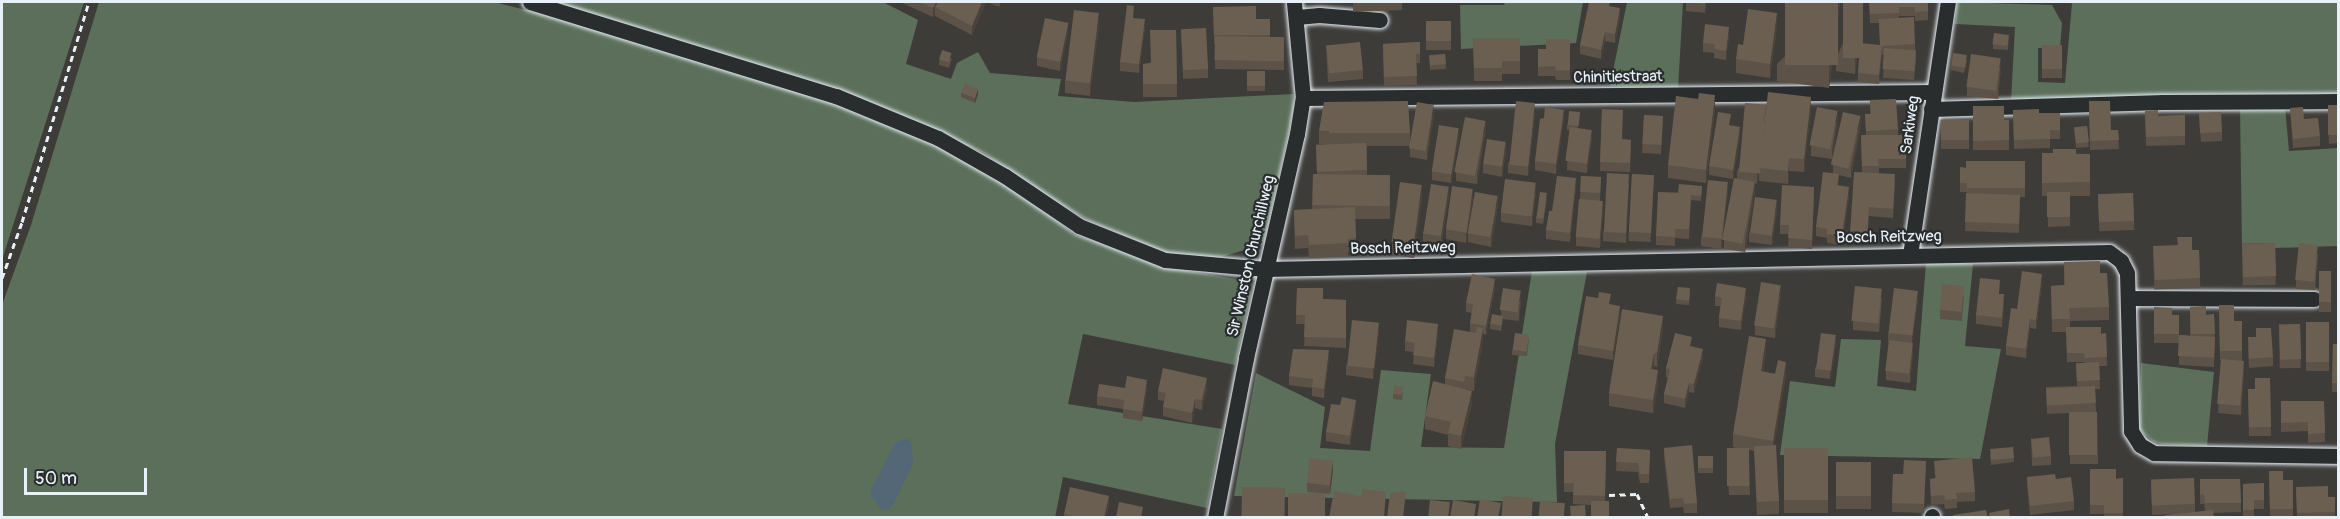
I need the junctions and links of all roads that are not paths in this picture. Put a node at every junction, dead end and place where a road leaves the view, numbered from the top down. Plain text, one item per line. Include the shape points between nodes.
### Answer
1 (530, 2) edge
2 (1948, 2) edge
3 (1296, 9) edge
4 (1380, 20) dead end
5 (1933, 92) junction
6 (1302, 98) junction
7 (2338, 101) edge
8 (1931, 109) junction
9 (1910, 255) junction
10 (1266, 269) junction
11 (2129, 298) junction
12 (2313, 298) dead end
13 (2338, 456) edge
14 (1215, 518) edge

1 - 10 street, Bosch Reitzweg via 836,96 938,138 1005,176 1079,226 1165,260
2 - 5 street, Sarkiweg
3 - 4 street
3 - 6 street, Sir Winston Churchillweg
5 - 6 street, Chinitiestraat
5 - 8 street, Sarkiweg
6 - 10 street, Sir Winston Churchillweg
7 - 8 street
8 - 9 street, Sarkiweg
9 - 10 street, Bosch Reitzweg
9 - 11 street, Bosch Reitzweg via 2109,252 2121,261 2127,273
10 - 14 street, Sir Winston Churchillweg
11 - 12 street
11 - 13 street, Bosch Reitzweg via 2131,431 2140,446 2154,453

